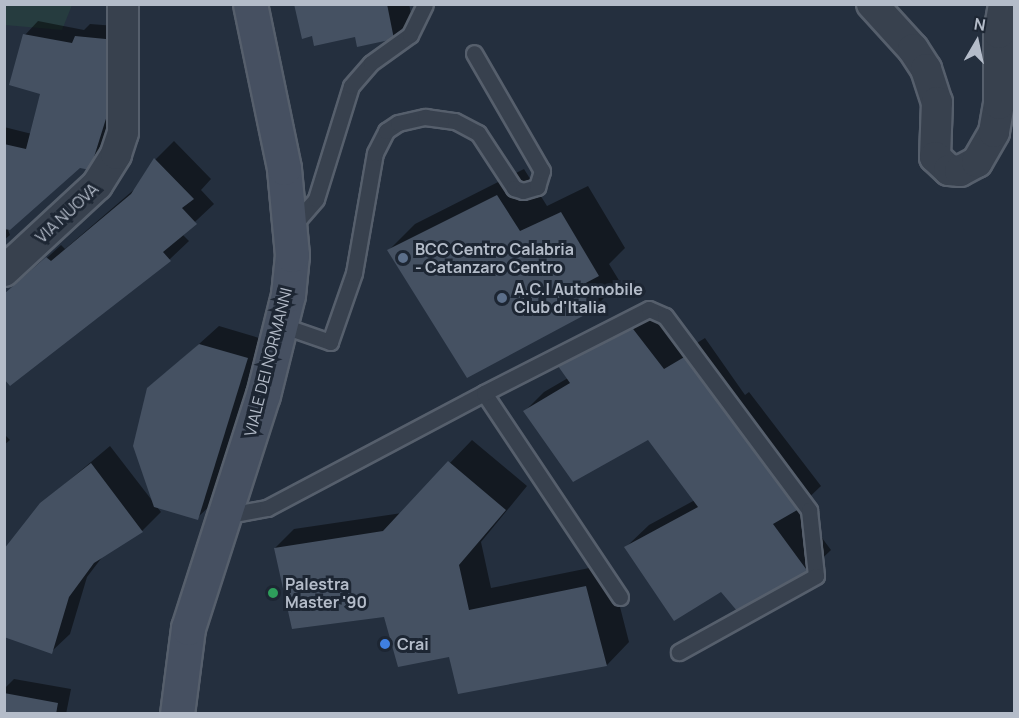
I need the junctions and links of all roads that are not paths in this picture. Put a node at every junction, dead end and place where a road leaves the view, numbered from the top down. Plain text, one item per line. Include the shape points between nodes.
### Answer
1 (123, 4) edge
2 (250, 4) edge
3 (425, 4) edge
4 (872, 4) edge
5 (1004, 4) edge
6 (474, 52) dead end
7 (290, 230) junction
8 (4, 271) edge
9 (281, 325) junction
10 (484, 393) junction
11 (223, 516) junction
12 (620, 597) dead end
13 (680, 652) dead end
14 (177, 714) edge

1 - 8 street, VIA NUOVA via 123,133 116,154 97,185
2 - 7 street, VIALE DEI NORMANNI via 284,168
3 - 7 lane via 410,35 366,67 351,86 316,199
4 - 5 street via 926,69 937,102 935,157 949,170 960,171 977,162 994,132
6 - 9 lane via 542,171 537,187 523,192 514,188 478,134 455,121 425,117 398,123 386,131 375,153 354,273 330,342
7 - 9 street, VIALE DEI NORMANNI via 292,255
9 - 11 street, VIALE DEI NORMANNI via 263,395
10 - 11 lane via 267,508
10 - 12 lane
10 - 13 lane via 641,310 665,316 809,510 816,576
11 - 14 street, VIALE DEI NORMANNI via 188,628

